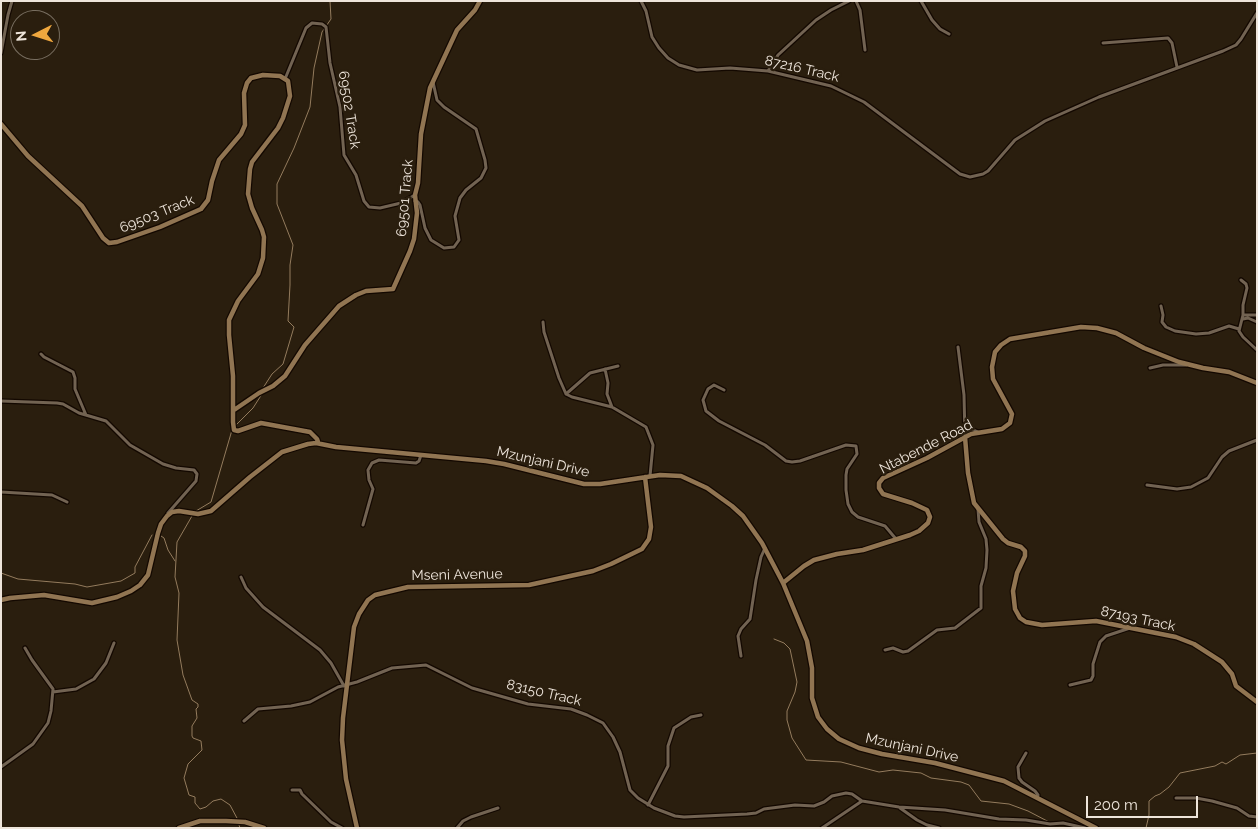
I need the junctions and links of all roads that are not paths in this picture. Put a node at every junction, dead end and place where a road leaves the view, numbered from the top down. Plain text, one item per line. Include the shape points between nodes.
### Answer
1 (12, 1) edge
2 (480, 1) edge
3 (641, 1) edge
4 (849, 1) edge
5 (856, 1) edge
6 (921, 1) edge
7 (1257, 13) edge
8 (949, 34) dead end
9 (1103, 43) dead end
10 (865, 50) dead end
11 (1, 53) edge
12 (1177, 67) junction
13 (768, 71) junction
14 (285, 79) junction
15 (433, 79) junction
16 (1, 124) edge
17 (415, 195) junction
18 (415, 202) junction
19 (1241, 280) dead end
20 (1161, 306) dead end
21 (1257, 315) edge
22 (1243, 317) junction
23 (543, 322) dead end
24 (1257, 322) edge
25 (1239, 329) junction
26 (958, 347) dead end
27 (1257, 350) edge
28 (41, 354) dead end
29 (618, 366) dead end
30 (1192, 366) junction
31 (1150, 368) dead end
32 (605, 369) junction
33 (1257, 383) edge
34 (724, 390) dead end
35 (566, 394) junction
36 (1, 402) edge
37 (612, 407) junction
38 (234, 410) junction
39 (86, 415) junction
40 (964, 423) junction
41 (978, 432) junction
42 (966, 437) junction
43 (1257, 440) edge
44 (316, 443) junction
45 (422, 454) junction
46 (648, 477) junction
47 (1146, 485) dead end
48 (1, 492) edge
49 (67, 502) dead end
50 (978, 509) junction
51 (167, 516) junction
52 (363, 525) dead end
53 (896, 539) junction
54 (765, 548) junction
55 (242, 577) dead end
56 (783, 584) junction
57 (1, 600) edge
58 (1130, 628) junction
59 (114, 643) dead end
60 (25, 648) dead end
61 (885, 650) dead end
62 (741, 656) dead end
63 (345, 685) junction
64 (1070, 686) dead end
65 (53, 692) junction
66 (1257, 702) edge
67 (701, 715) dead end
68 (244, 721) dead end
69 (1026, 753) dead end
70 (1, 767) edge
71 (292, 790) dead end
72 (1037, 798) junction
73 (1176, 798) dead end
74 (862, 801) junction
75 (648, 805) junction
76 (899, 807) junction
77 (498, 808) dead end
78 (1257, 817) edge
79 (180, 828) edge
80 (264, 828) edge
81 (342, 828) edge
82 (357, 828) edge
83 (457, 828) edge
84 (822, 828) edge
85 (939, 828) edge
86 (1085, 828) edge
87 (1093, 828) edge

1 - 11 street
2 - 15 street, 69501 Track via 457,30
3 - 13 street, 87216 Track via 652,37 668,58 679,65 697,70
4 - 13 street via 816,20 778,55
5 - 10 street
6 - 8 street via 932,20
7 - 12 street via 1236,45
9 - 12 street via 1168,38 1174,47
12 - 13 street, 87216 Track via 1045,121 1015,140 988,171 970,177 960,174 847,92
14 - 16 street, 69503 Track via 257,75 247,83 244,93 245,125 219,160 208,200 201,210 117,242 109,243 103,238 82,206 32,160
14 - 17 street, 69502 Track via 303,31 309,24 319,23 326,27 341,114 344,155 356,175 366,205 385,208
14 - 38 street via 290,90 285,114 250,169 248,194 264,238 263,258 258,274 238,300 229,320
15 - 17 street, 69501 Track via 425,106
15 - 18 street via 437,100 477,130 486,168 481,178 460,198 455,216 459,240 454,247 444,248 431,240 424,228 420,205
17 - 18 street, 69501 Track
18 - 38 street, 69501 Track via 414,239 393,288 366,291 340,306 305,345 285,376
19 - 22 street via 1247,288
20 - 25 street via 1162,322 1175,331 1196,334 1229,326
21 - 22 street
22 - 24 street
22 - 25 street
23 - 35 street
25 - 27 street
26 - 40 street
28 - 39 street via 74,372 75,389
29 - 32 street
30 - 31 street
30 - 33 street, Ntabende Road via 1229,372
30 - 41 street, Ntabende Road via 1097,328 1081,326 1010,338 996,352 992,367 993,378 1010,410 1011,421 1002,429
32 - 35 street via 584,376
32 - 37 street via 607,394
34 - 53 street via 714,385 708,389 703,403 706,411 788,462 850,444 858,448 847,469 848,504 858,517 885,526
35 - 37 street
36 - 39 street via 57,403
37 - 46 street via 646,428 653,445
38 - 44 street via 236,431 267,423 310,432 317,439
39 - 51 street via 106,421 130,445 163,464 196,472 196,481
40 - 41 street
40 - 42 street
41 - 42 street, Ntabende Road
42 - 50 street, 87193 Track via 971,491
42 - 53 street, Ntabende Road via 881,480 878,486 883,494 918,505 930,514 925,526
43 - 47 street via 1229,451 1208,478 1191,486 1178,489
44 - 45 street, Mzunjani Drive
44 - 51 street, Mzunjani Drive via 282,452 212,511 198,514 178,511
45 - 46 street, Mzunjani Drive via 504,464 584,484
45 - 52 street via 416,463 380,460 372,464 368,470 373,489
46 - 54 street, Mzunjani Drive via 681,476 707,488 743,516
46 - 63 street, Mseni Avenue via 649,540 642,549 611,564 529,585 408,587 375,595 368,600 354,627
48 - 49 street via 52,496
50 - 58 street, 87193 Track via 1003,539 1025,551 1013,591 1017,615 1023,620 1042,625 1096,621
50 - 61 street via 987,550 981,608 955,628 937,630 908,652 893,648
51 - 57 street via 158,533 148,574 140,585 131,590 92,603 44,595
53 - 56 street, Ntabende Road via 814,560
54 - 56 street, Mzunjani Drive
54 - 62 street via 750,619 738,636
55 - 63 street via 246,588 263,607 320,650
56 - 72 street, Mzunjani Drive via 812,658 815,709 818,717 839,739 882,754 935,763 1004,781
58 - 64 street via 1106,636 1100,642 1091,680
58 - 66 street, 87193 Track via 1165,634 1202,649 1222,662 1232,674 1236,686
59 - 65 street via 106,663 94,679 76,689
60 - 65 street
63 - 68 street, 83150 Track via 310,702 258,709
63 - 75 street, 83150 Track via 392,668 426,665 472,688 528,704 580,712 606,726 623,760 630,790
63 - 82 street, Mseni Avenue via 342,740 346,779
65 - 70 street via 51,711 44,729 33,744
67 - 75 street via 691,717 674,728 668,746 668,766
69 - 72 street via 1018,767 1018,778 1035,791
71 - 81 street via 300,790 330,822
72 - 87 street, Mzunjani Drive
73 - 78 street via 1212,801
74 - 75 street, 83150 Track via 852,794 840,793 814,806 795,805 756,813 684,817
74 - 76 street, 83150 Track
74 - 84 street
76 - 85 street via 917,820
76 - 86 street, 83150 Track via 1063,823
77 - 83 street via 471,817
79 - 80 street via 200,821 245,822

